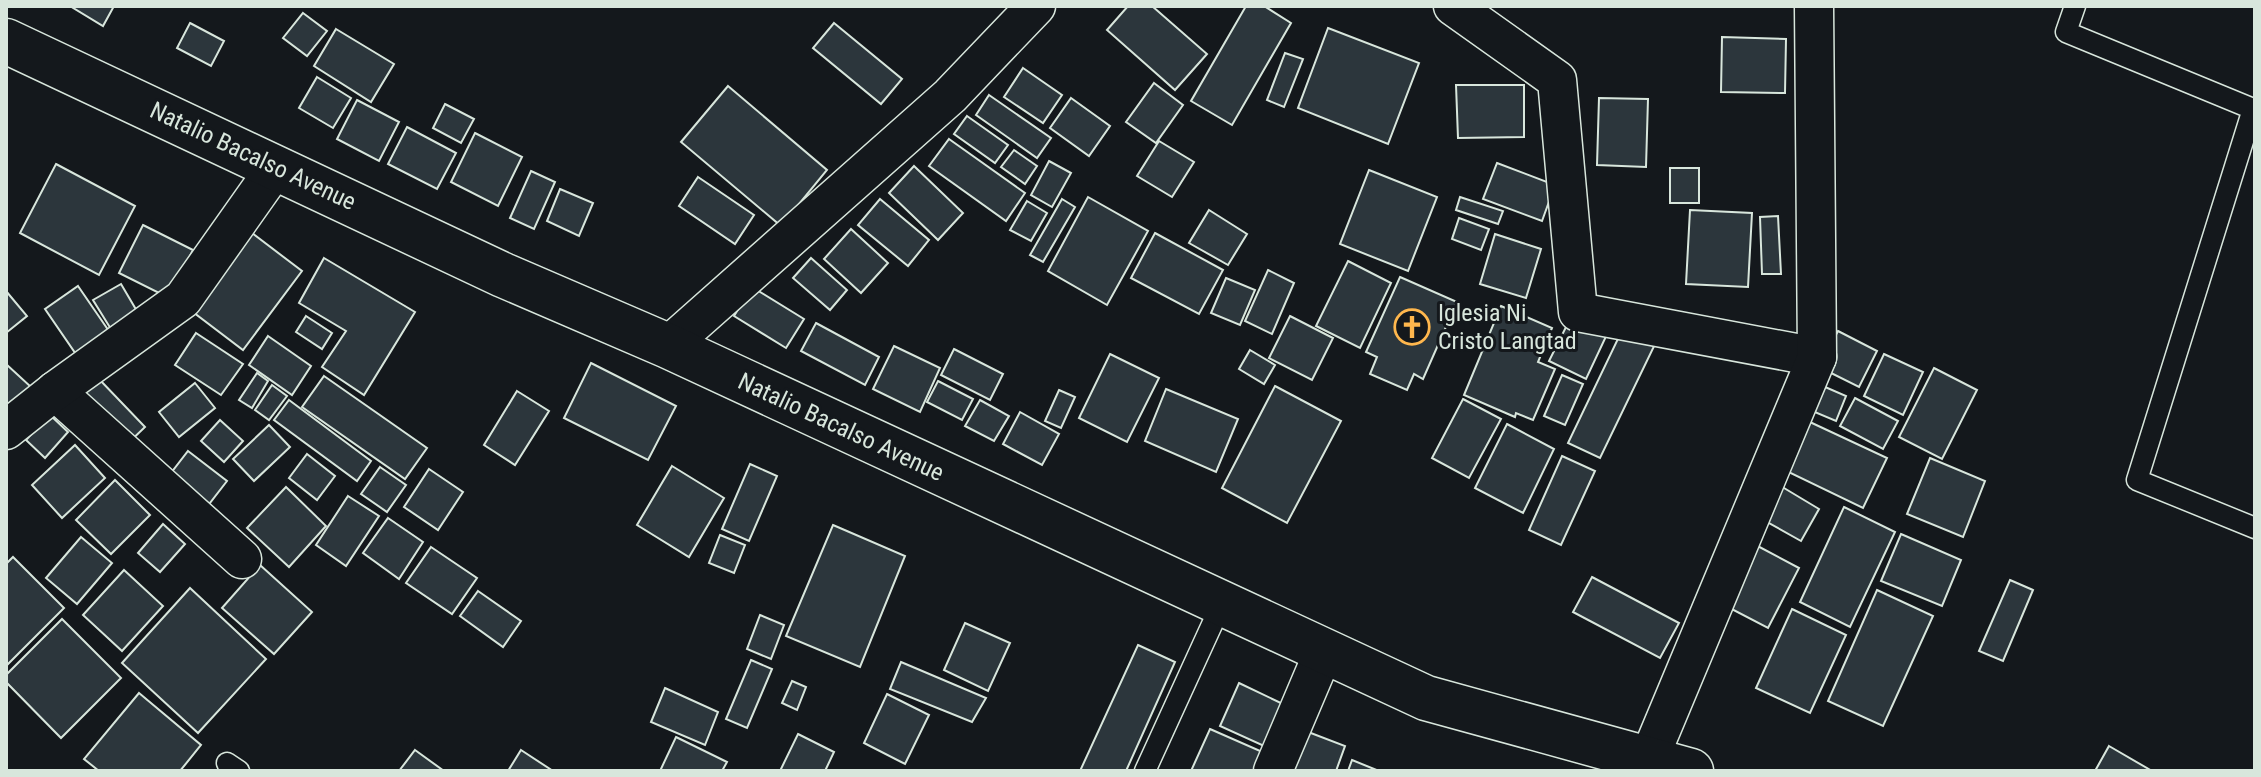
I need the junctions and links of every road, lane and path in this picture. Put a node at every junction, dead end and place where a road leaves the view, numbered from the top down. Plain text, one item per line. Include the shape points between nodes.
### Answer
1 (1036, 6) edge
2 (1453, 6) edge
3 (1814, 6) edge
4 (2075, 6) edge
5 (6, 41) edge
6 (277, 166) junction
7 (668, 346) junction
8 (1817, 357) junction
9 (55, 391) junction
10 (6, 430) edge
11 (2255, 528) edge
12 (242, 559) dead end
13 (1221, 605) junction
14 (1324, 651) junction
15 (1646, 766) edge
16 (1145, 771) edge
17 (1273, 771) edge
18 (1691, 771) edge

1 - 7 street via 950,96
2 - 8 street via 1557,80 1578,312
3 - 8 street
4 - 11 lane via 2066,32 2253,109 2137,480
5 - 6 highway, Natalio Bacalso Avenue
6 - 7 highway, Natalio Bacalso Avenue via 503,275
6 - 9 street via 183,299
7 - 13 highway, Natalio Bacalso Avenue
8 - 15 street
9 - 10 street
9 - 12 street
13 - 14 highway, Natalio Bacalso Avenue
13 - 16 lane
14 - 15 highway, Natalio Bacalso Avenue via 1426,698
14 - 17 street
15 - 18 highway, Natalio Bacalso Avenue

